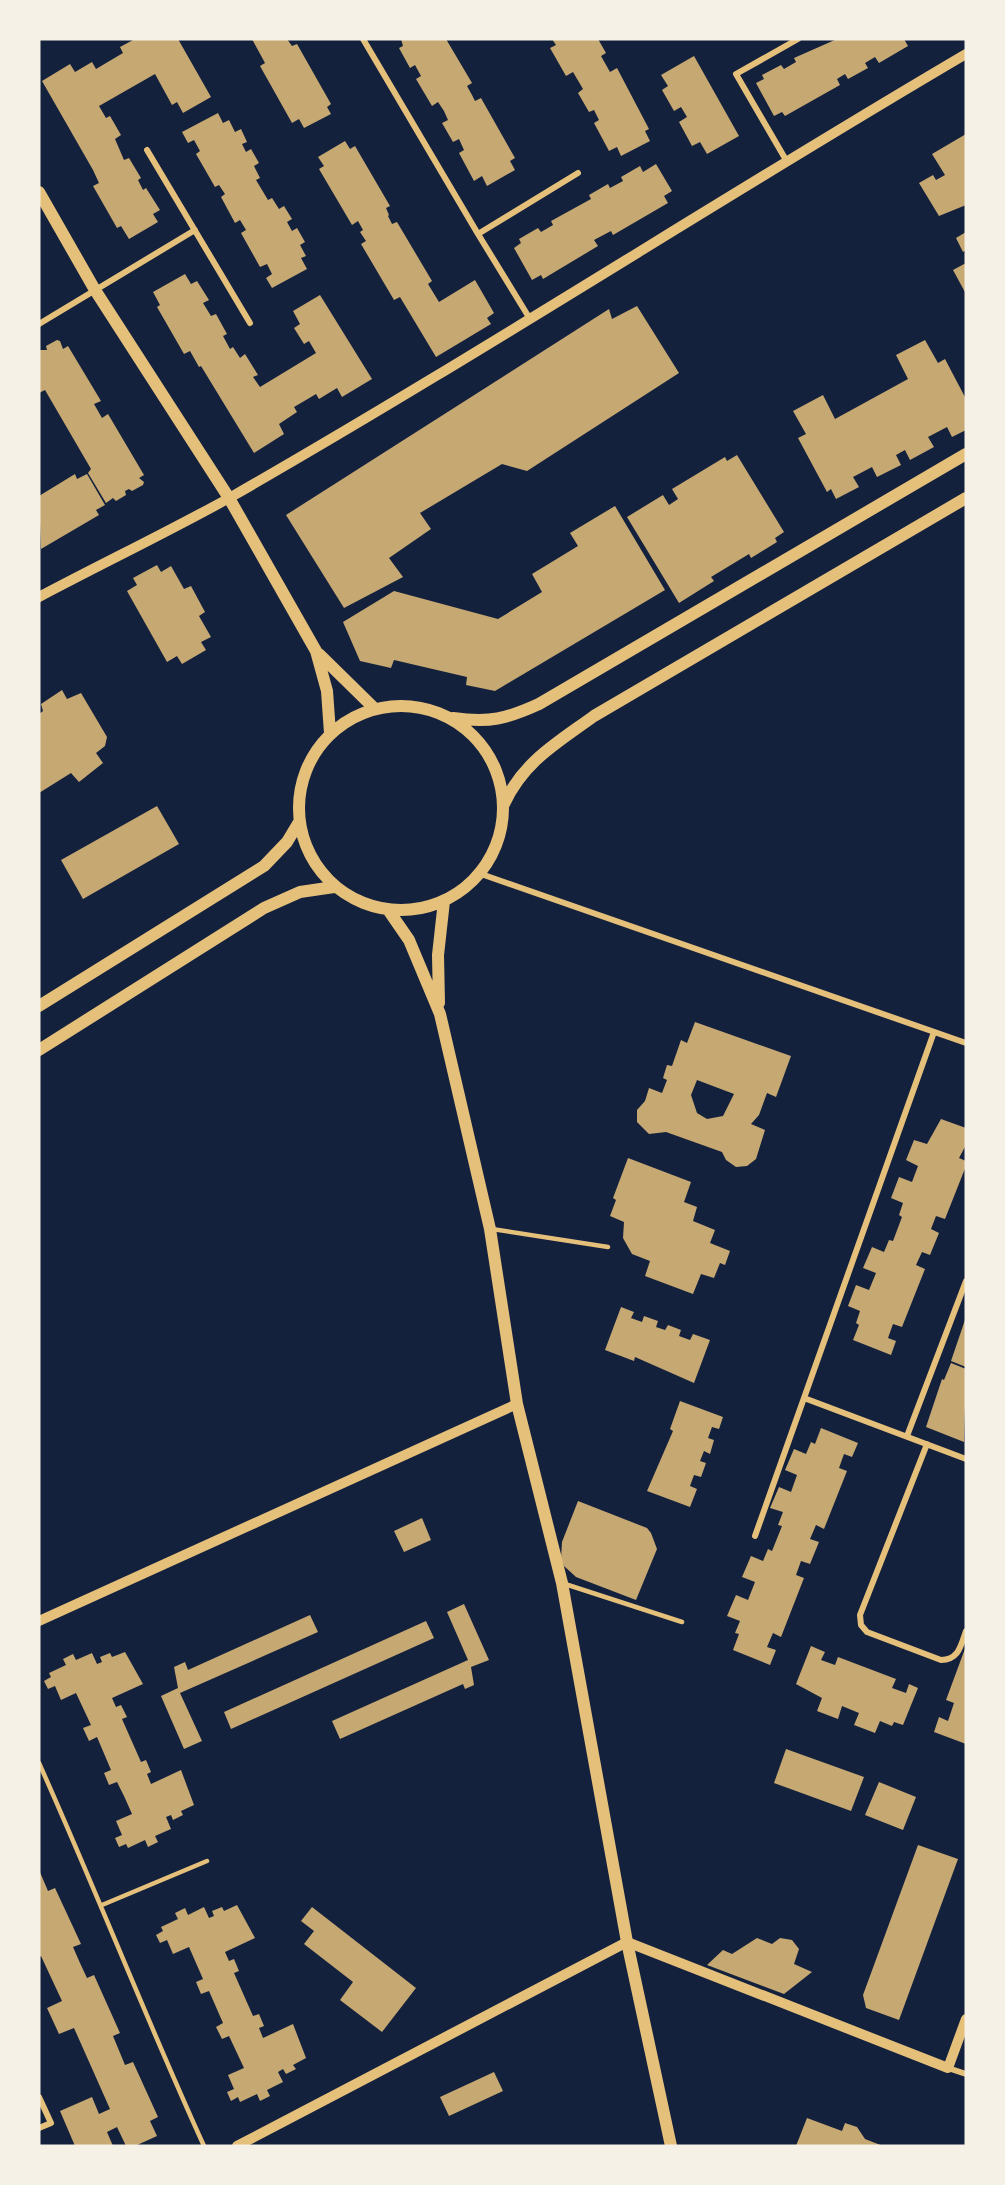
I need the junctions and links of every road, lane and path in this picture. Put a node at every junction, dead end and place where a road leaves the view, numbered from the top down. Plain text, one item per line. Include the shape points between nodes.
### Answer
1 (363, 39) edge
2 (798, 39) edge
3 (966, 54) edge
4 (147, 150) dead end
5 (786, 160) junction
6 (578, 173) dead end
7 (39, 192) edge
8 (195, 230) junction
9 (478, 234) junction
10 (96, 290) junction
11 (530, 318) junction
12 (250, 323) dead end
13 (39, 324) edge
14 (966, 454) edge
15 (229, 498) junction
16 (966, 498) edge
17 (39, 597) edge
18 (316, 651) junction
19 (374, 708) junction
20 (451, 717) junction
21 (330, 733) junction
22 (504, 804) junction
23 (299, 822) junction
24 (481, 873) junction
25 (334, 887) junction
26 (444, 901) junction
27 (389, 911) junction
28 (39, 1006) edge
29 (440, 1014) junction
30 (934, 1032) junction
31 (966, 1043) edge
32 (39, 1050) edge
33 (490, 1229) junction
34 (608, 1247) dead end
35 (966, 1281) edge
36 (804, 1398) junction
37 (517, 1404) junction
38 (907, 1436) junction
39 (927, 1444) junction
40 (966, 1459) edge
41 (755, 1536) dead end
42 (562, 1583) junction
43 (39, 1621) edge
44 (682, 1622) dead end
45 (966, 1631) edge
46 (39, 1763) edge
47 (207, 1861) dead end
48 (102, 1905) junction
49 (627, 1942) junction
50 (966, 2019) edge
51 (948, 2068) junction
52 (966, 2074) edge
53 (39, 2097) edge
54 (39, 2128) edge
55 (204, 2146) edge
56 (237, 2146) edge
57 (671, 2146) edge

1 - 9 street
2 - 5 street via 736,74
3 - 5 street
4 - 8 street
5 - 11 street
6 - 9 street
7 - 10 main road
8 - 10 street
8 - 12 street
9 - 11 street
10 - 13 street
10 - 15 main road
11 - 15 street
14 - 20 main road via 539,704 482,722
15 - 17 street
15 - 18 main road
16 - 22 main road via 594,716 522,771
18 - 19 main road
18 - 21 main road via 327,691
19 - 20 main road via 401,705
19 - 21 main road via 350,718
20 - 22 main road via 472,733 488,753 499,778
21 - 23 main road via 304,774 298,797
22 - 24 main road via 499,841
23 - 25 main road via 305,846
23 - 28 main road via 287,842 264,866
24 - 26 main road
24 - 30 street
25 - 27 main road via 360,903
25 - 32 main road via 300,892 264,908
26 - 27 main road via 417,910
26 - 29 main road via 438,955
27 - 29 main road via 409,940
29 - 33 main road
30 - 31 street
30 - 36 street
33 - 34 lane
33 - 37 main road
35 - 38 street
36 - 38 street
36 - 41 street
37 - 42 main road
37 - 43 street
38 - 39 street
39 - 40 street
39 - 45 street via 860,1615 861,1624 867,1632 941,1660 957,1655
42 - 44 lane
42 - 49 main road
46 - 48 lane
47 - 48 lane
48 - 55 lane via 158,2046
49 - 51 street
49 - 56 street
49 - 57 main road
50 - 51 street
51 - 52 street
53 - 54 street via 51,2123

